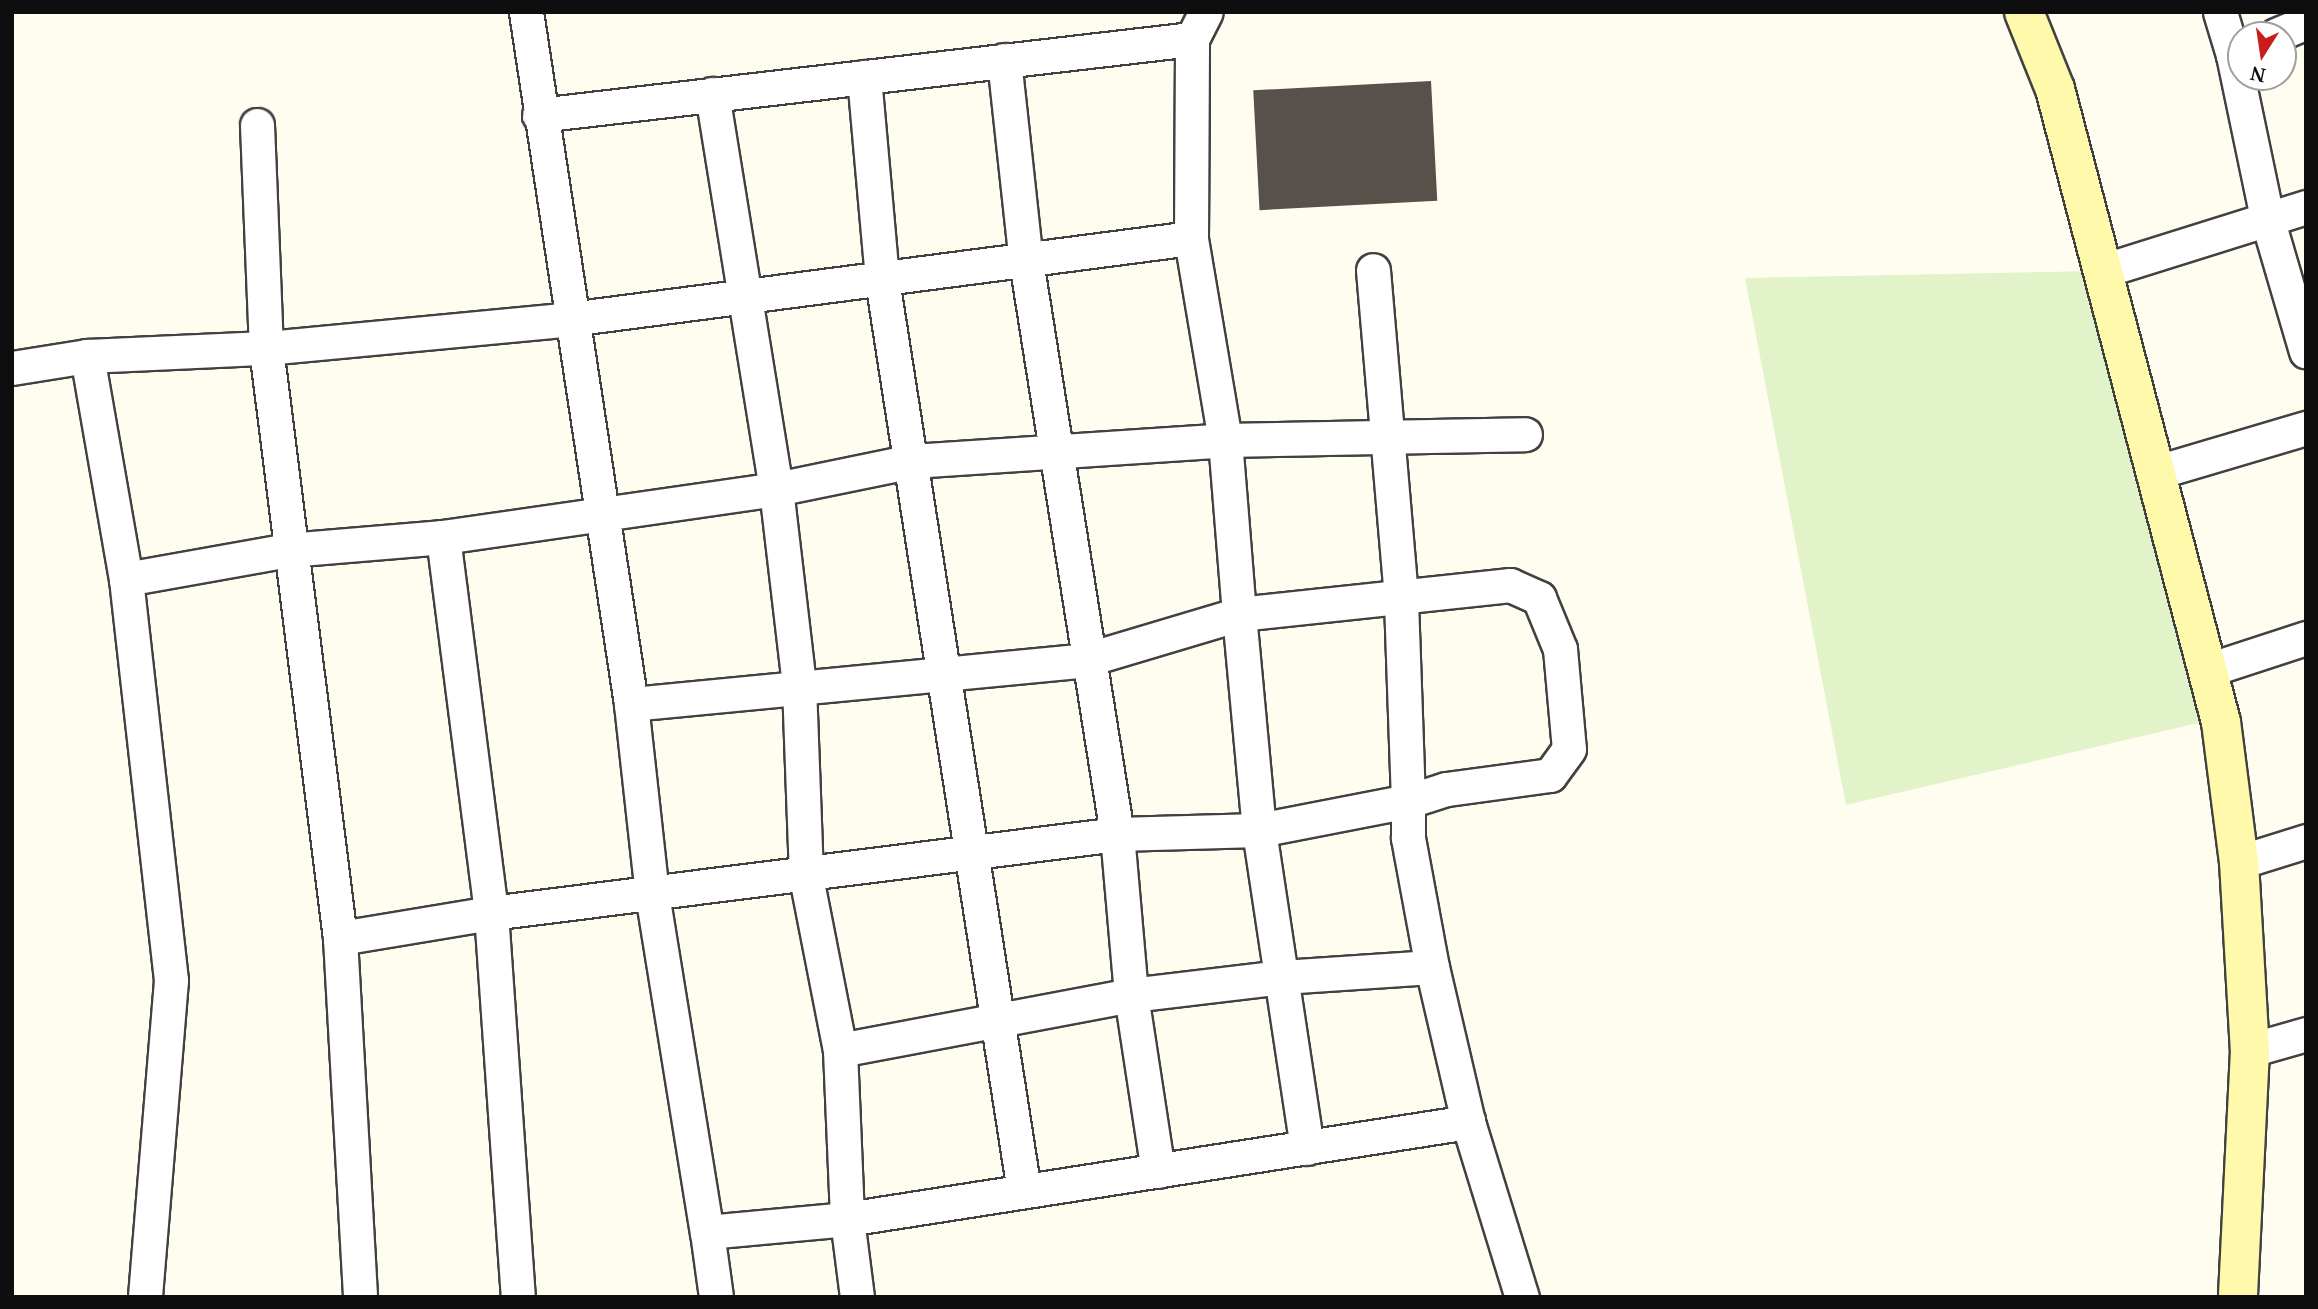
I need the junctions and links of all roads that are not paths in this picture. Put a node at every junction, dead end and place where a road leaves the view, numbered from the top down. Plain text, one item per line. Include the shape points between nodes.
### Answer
1 (526, 12) edge
2 (2024, 12) edge
3 (2220, 12) edge
4 (1199, 26) edge
5 (2227, 29) edge
6 (1004, 60) junction
7 (864, 77) junction
8 (2244, 91) edge
9 (712, 94) junction
10 (539, 114) junction
11 (257, 125) dead end
12 (2306, 207) edge
13 (2267, 218) junction
14 (1191, 238) junction
15 (1026, 261) junction
16 (1373, 270) dead end
17 (2105, 271) junction
18 (882, 280) junction
19 (743, 297) junction
20 (569, 319) junction
21 (266, 348) junction
22 (2306, 351) edge
23 (87, 356) junction
24 (12, 368) edge
25 (2306, 428) edge
26 (1525, 434) dead end
27 (1387, 437) junction
28 (1225, 440) junction
29 (1060, 451) junction
30 (912, 461) junction
31 (2154, 473) junction
32 (776, 489) junction
33 (599, 511) junction
34 (443, 537) junction
35 (288, 550) junction
36 (125, 579) junction
37 (1401, 597) junction
38 (1239, 614) junction
39 (2306, 638) edge
40 (1085, 660) junction
41 (2208, 670) junction
42 (944, 672) junction
43 (799, 685) junction
44 (631, 704) junction
45 (1408, 801) junction
46 (1259, 830) junction
47 (1117, 834) junction
48 (2306, 841) edge
49 (971, 853) junction
50 (2239, 862) junction
51 (806, 877) junction
52 (652, 894) junction
53 (491, 913) junction
54 (340, 939) junction
55 (1432, 967) junction
56 (1282, 976) junction
57 (1131, 995) junction
58 (1002, 1023) junction
59 (2306, 1034) edge
60 (840, 1050) junction
61 (2250, 1051) junction
62 (1468, 1122) junction
63 (1307, 1148) junction
64 (1158, 1171) junction
65 (1024, 1192) junction
66 (847, 1219) junction
67 (707, 1232) junction
68 (145, 1297) edge
69 (360, 1297) edge
70 (518, 1297) edge
71 (716, 1297) edge
72 (857, 1297) edge
73 (1522, 1297) edge
74 (2238, 1297) edge

1 - 10 street
2 - 17 street via 2055,89
3 - 5 street
4 - 6 street
4 - 14 street
6 - 7 street
6 - 15 street
7 - 9 street
7 - 18 street
8 - 13 street
9 - 10 street
9 - 19 street
10 - 20 street
11 - 21 street
12 - 13 street
13 - 17 street
13 - 22 street
14 - 15 street
14 - 28 street
15 - 18 street
15 - 29 street
16 - 27 street
17 - 31 street
18 - 19 street
18 - 30 street
19 - 20 street
19 - 32 street
20 - 21 street
20 - 33 street
21 - 23 street
21 - 35 street
23 - 24 street
23 - 36 street
25 - 31 street
26 - 27 street
27 - 28 street
27 - 37 street
28 - 29 street
28 - 38 street
29 - 30 street
29 - 40 street
30 - 32 street
30 - 42 street
31 - 41 street
32 - 33 street
32 - 43 street
33 - 34 street
33 - 44 street
34 - 35 street
34 - 53 street
35 - 36 street
35 - 54 street
36 - 68 street via 171,980
37 - 38 street
37 - 45 street
37 - 45 street via 1510,585 1539,598 1560,649 1569,749 1550,775 1446,789
38 - 40 street
38 - 46 street
39 - 41 street
40 - 42 street
40 - 47 street
41 - 50 street via 2221,722
42 - 43 street
42 - 49 street
43 - 44 street
43 - 51 street
44 - 52 street
45 - 46 street
45 - 55 street via 1408,838
46 - 47 street
46 - 56 street
47 - 49 street
47 - 57 street
48 - 50 street
49 - 51 street
49 - 58 street
50 - 61 street
51 - 52 street
51 - 60 street
52 - 53 street
52 - 67 street
53 - 54 street
53 - 70 street
54 - 69 street
55 - 56 street
55 - 62 street
56 - 57 street
56 - 63 street
57 - 58 street
57 - 64 street
58 - 60 street
58 - 65 street
59 - 61 street
60 - 66 street
61 - 74 street
62 - 63 street
62 - 73 street
63 - 64 street
64 - 65 street
65 - 66 street
66 - 67 street
66 - 72 street
67 - 71 street

